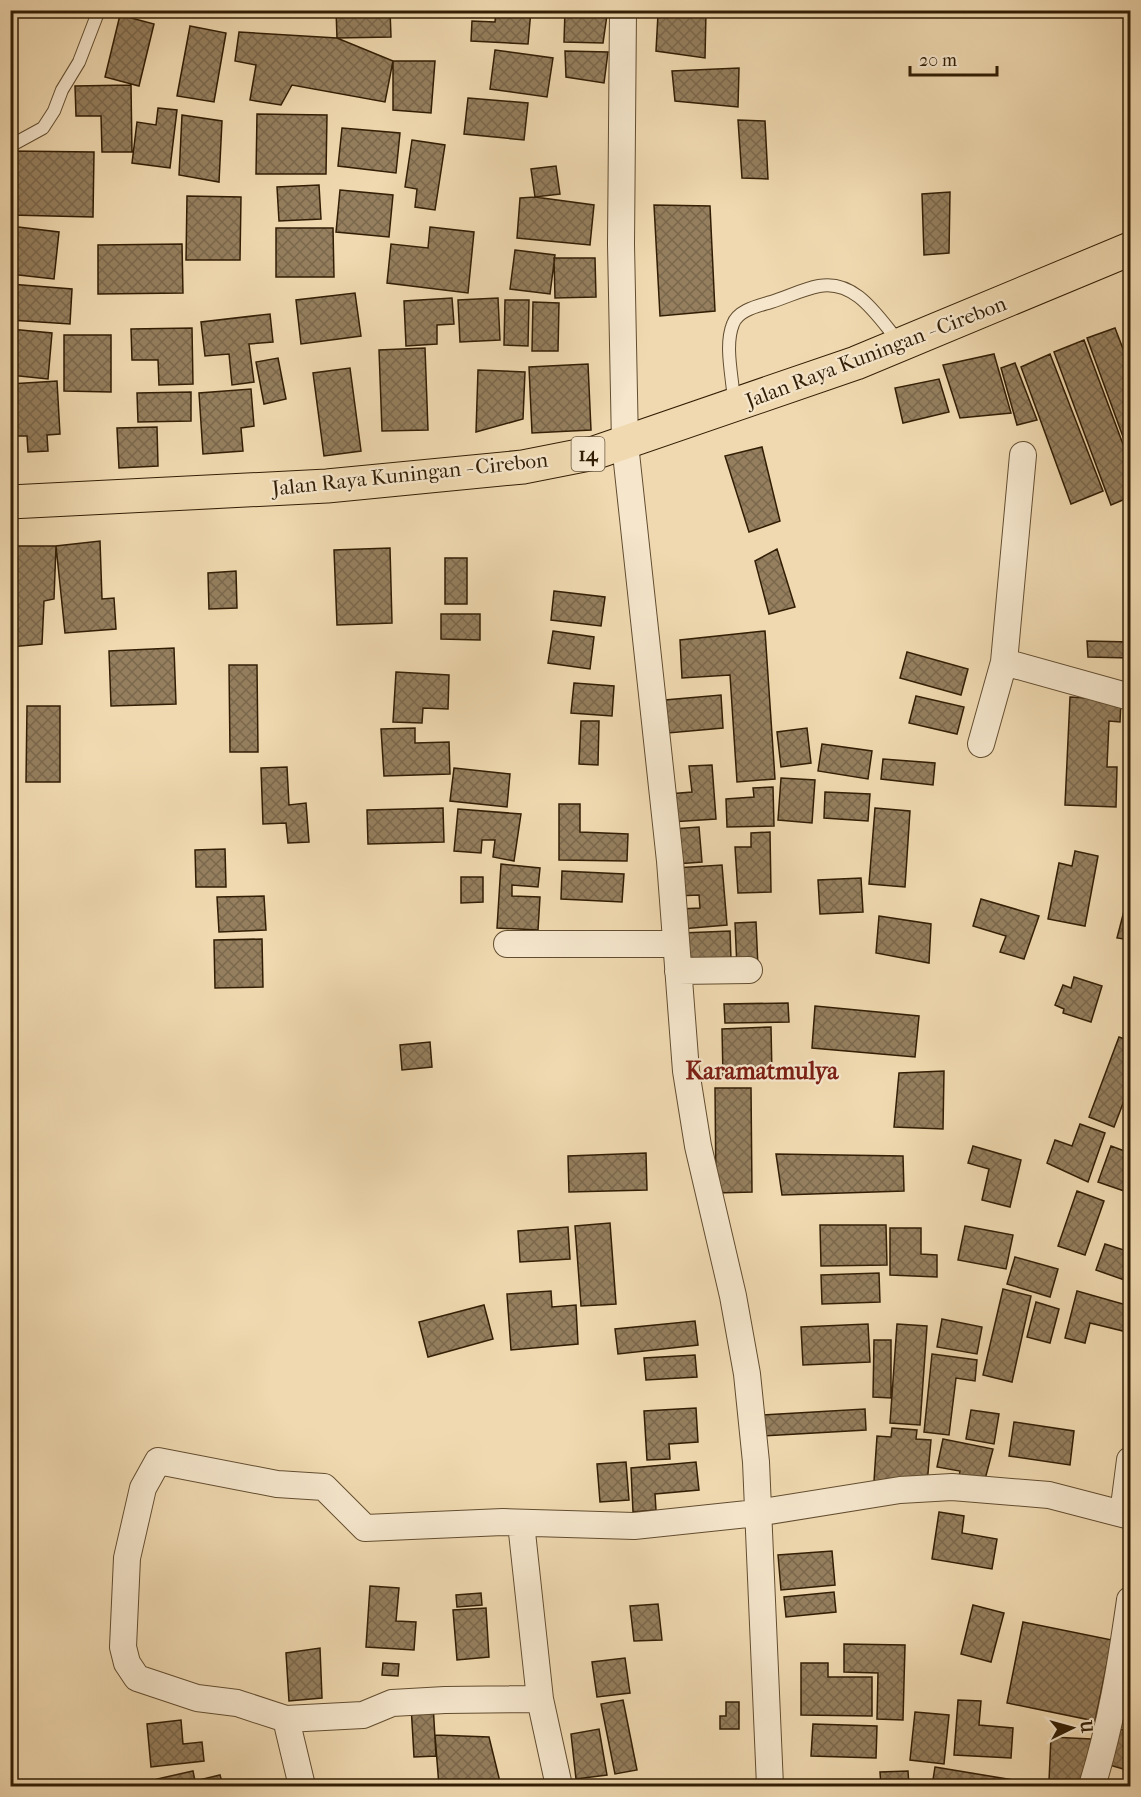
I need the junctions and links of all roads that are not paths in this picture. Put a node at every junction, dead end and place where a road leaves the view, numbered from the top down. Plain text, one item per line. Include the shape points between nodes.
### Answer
1 (99, 10) edge
2 (623, 10) edge
3 (10, 146) edge
4 (1131, 249) edge
5 (902, 345) junction
6 (735, 406) junction
7 (625, 444) junction
8 (1023, 455) dead end
9 (10, 502) edge
10 (1004, 662) junction
11 (1131, 697) edge
12 (981, 744) dead end
13 (507, 944) dead end
14 (676, 944) junction
15 (748, 970) dead end
16 (678, 971) junction
17 (1131, 1460) edge
18 (757, 1513) junction
19 (1127, 1515) edge
20 (521, 1523) junction
21 (1131, 1599) edge
22 (540, 1699) junction
23 (286, 1719) junction
24 (302, 1786) edge
25 (559, 1786) edge
26 (770, 1786) edge
27 (1092, 1786) edge

1 - 3 lane via 79,62 43,128
2 - 7 street via 621,244
4 - 5 highway, Jalan Raya Kuningan - Cirebon / 14
5 - 6 highway, Jalan Raya Kuningan - Cirebon / 14
5 - 6 lane via 864,300 834,285 819,286 755,307 738,315 732,325
6 - 7 highway, Jalan Raya Kuningan - Cirebon / 14
7 - 9 highway, Jalan Raya Kuningan - Cirebon / 14 via 523,467 359,483
7 - 14 street
8 - 10 street
10 - 11 street
10 - 12 street
13 - 14 street
14 - 16 street
15 - 16 street
16 - 18 street via 686,1071 698,1146 747,1374
17 - 19 street
18 - 19 street via 900,1490 952,1487 1049,1495
18 - 20 street via 634,1526
18 - 26 street
20 - 22 street
20 - 23 street via 364,1528 324,1487 277,1484 158,1461 143,1488 127,1558 123,1647 127,1663 137,1678 196,1698 237,1703
21 - 27 street via 1117,1688
22 - 23 street via 393,1703 363,1714
22 - 25 street
23 - 24 street

